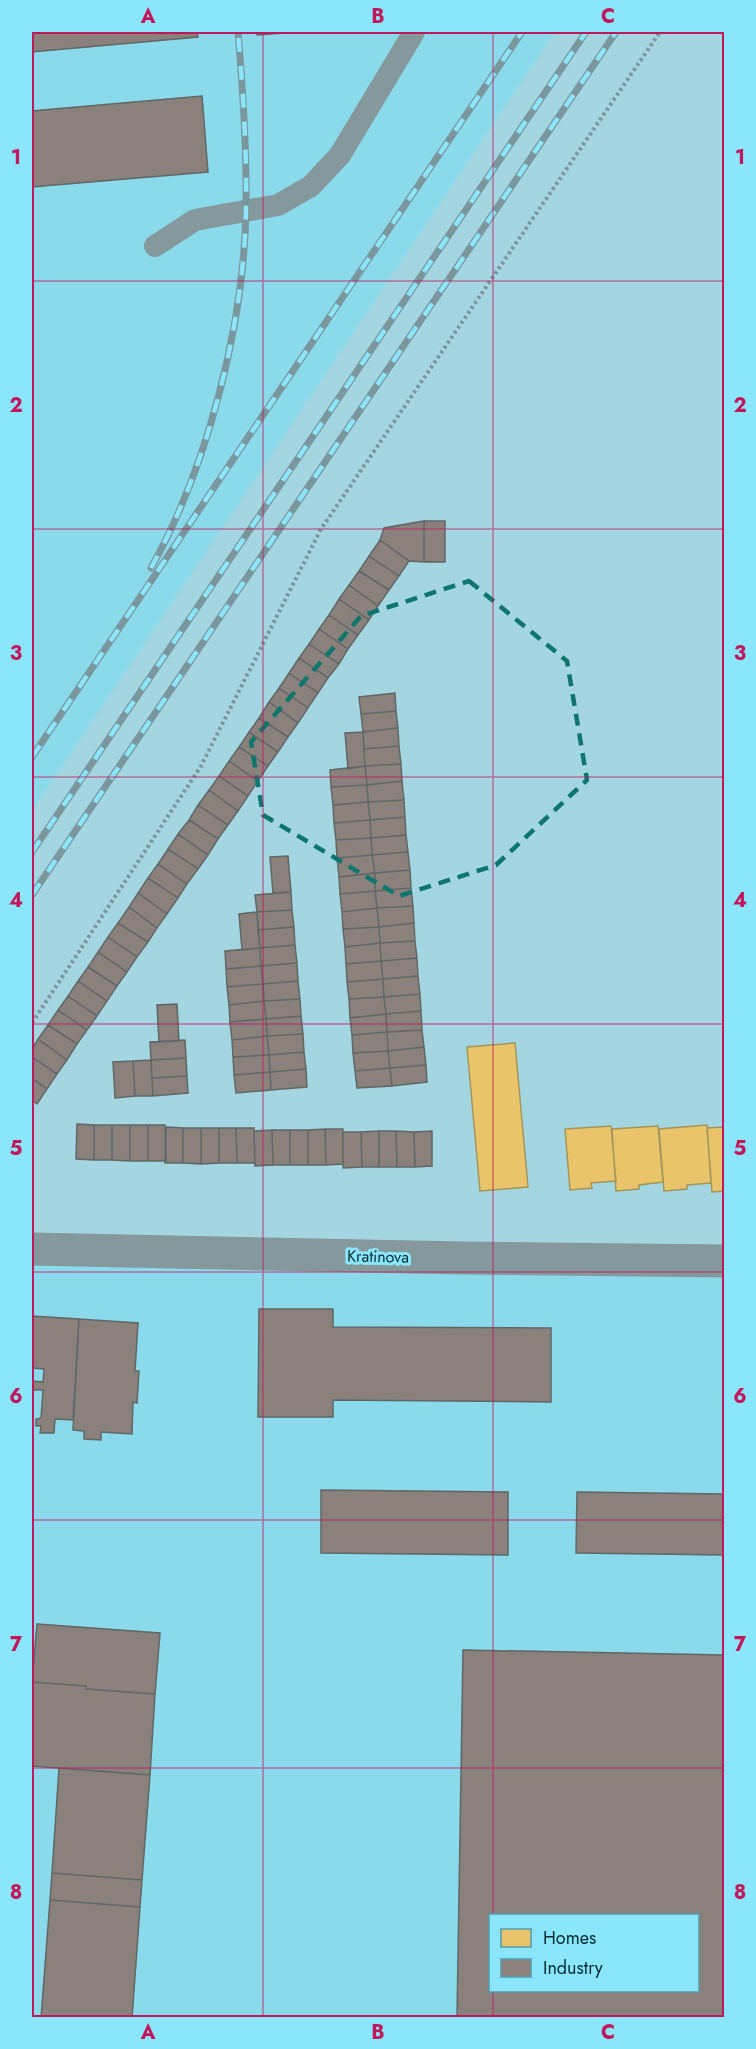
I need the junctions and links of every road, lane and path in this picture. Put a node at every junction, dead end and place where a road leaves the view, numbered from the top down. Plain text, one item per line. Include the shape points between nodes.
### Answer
1 (414, 32) edge
2 (660, 32) edge
3 (154, 246) dead end
4 (32, 1023) edge
5 (32, 1249) edge
6 (724, 1261) edge

1 - 3 lane via 340,155 311,186 278,205 195,220
2 - 4 path via 321,529 201,766
5 - 6 street, Kratinova

